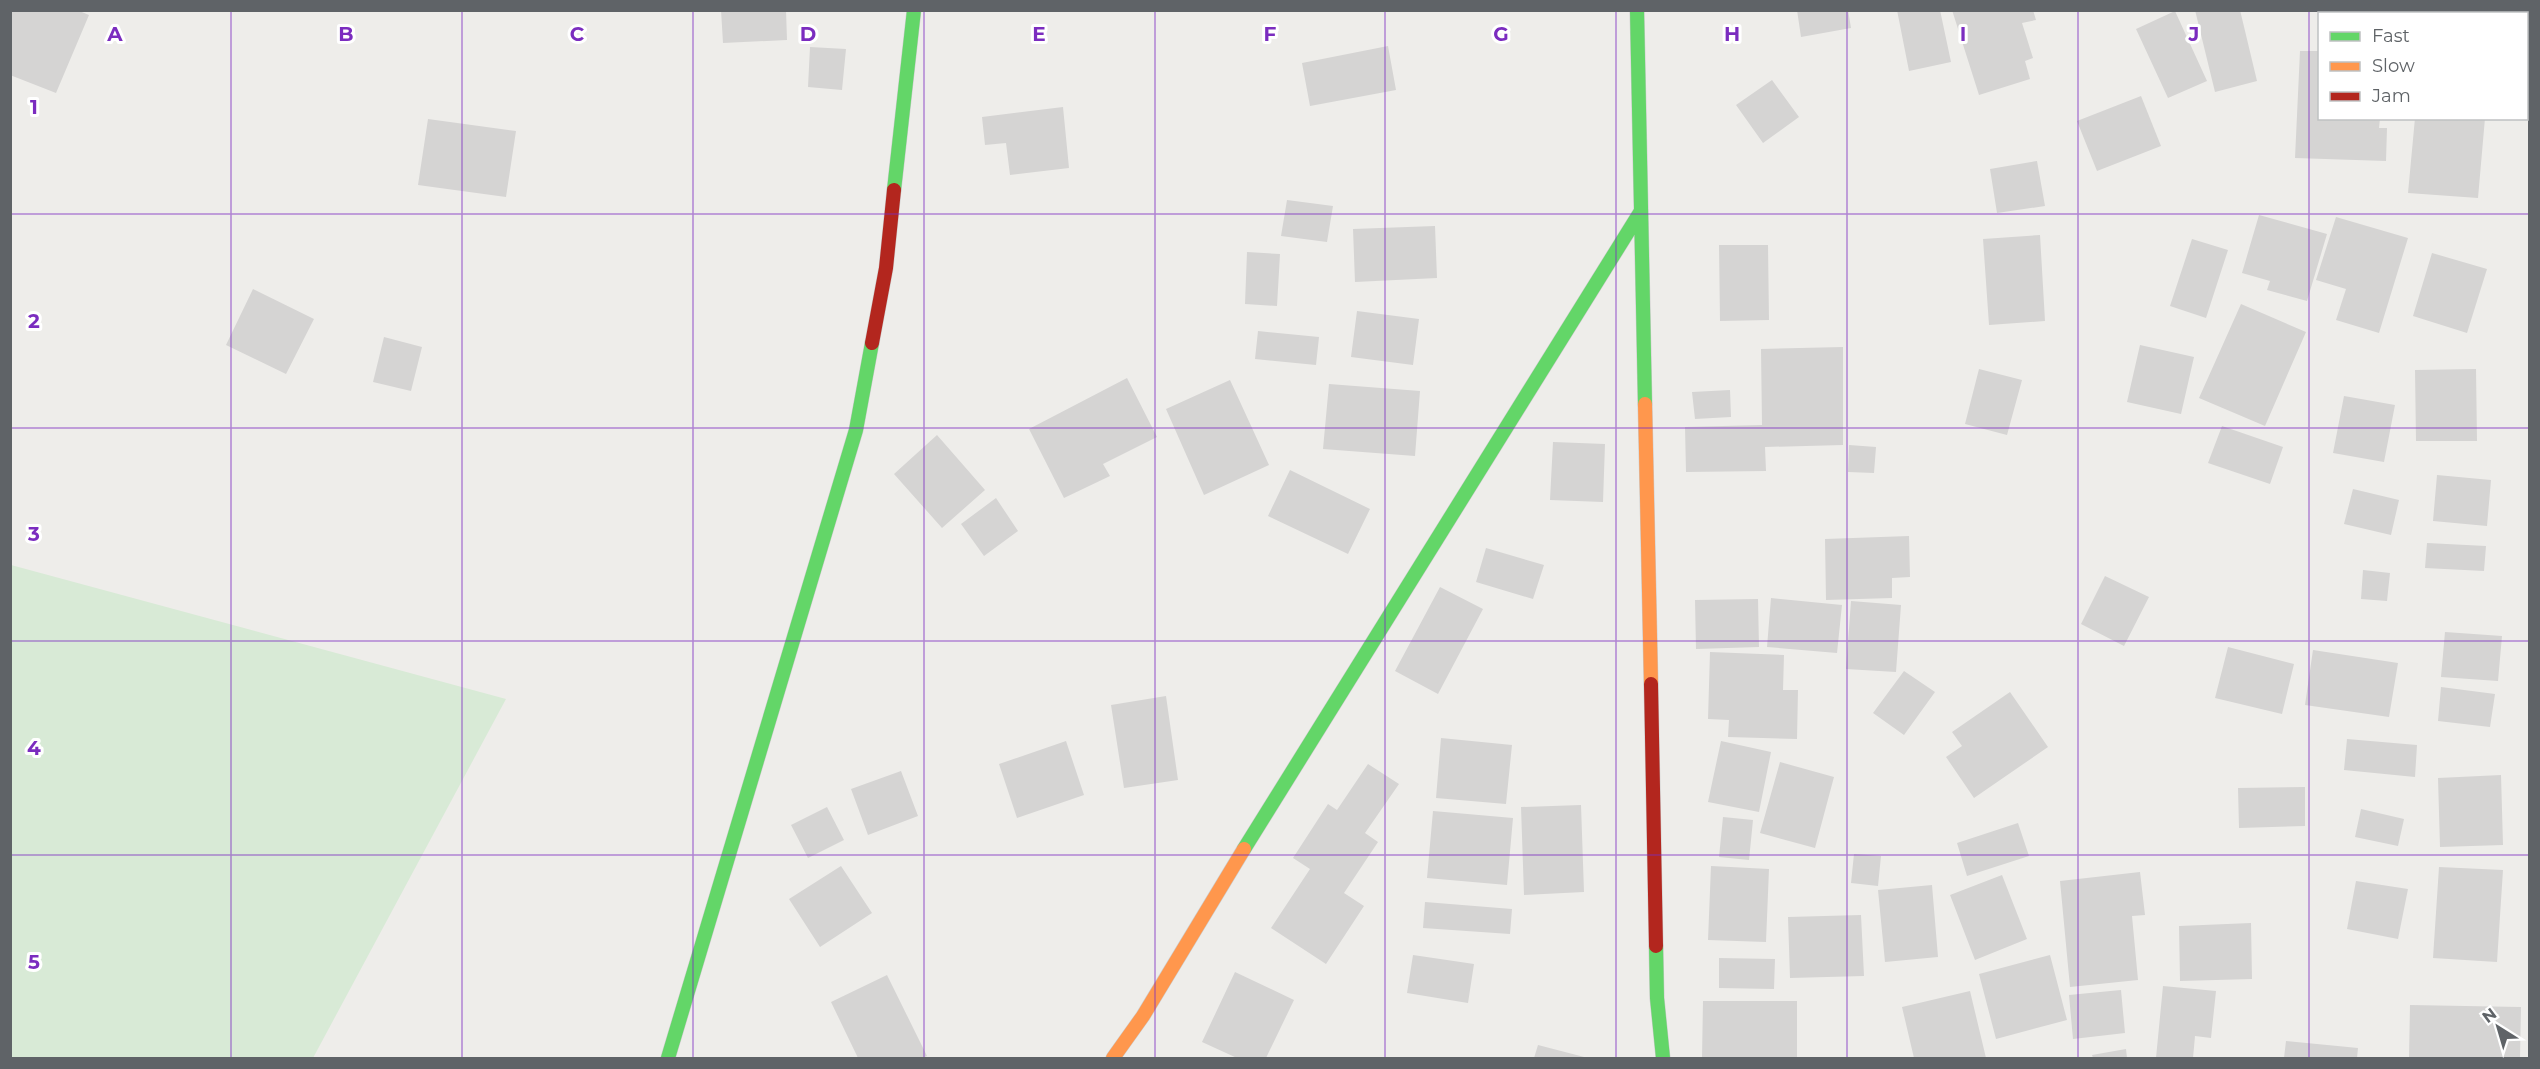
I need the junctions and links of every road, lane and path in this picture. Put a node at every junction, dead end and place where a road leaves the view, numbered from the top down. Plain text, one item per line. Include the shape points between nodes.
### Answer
1 (914, 10) edge
2 (1637, 10) edge
3 (1641, 211) junction
4 (668, 1059) edge
5 (1113, 1059) edge
6 (1663, 1059) edge

1 - 4 street via 886,268 856,430
2 - 3 street
3 - 5 street
3 - 6 street via 1657,998

